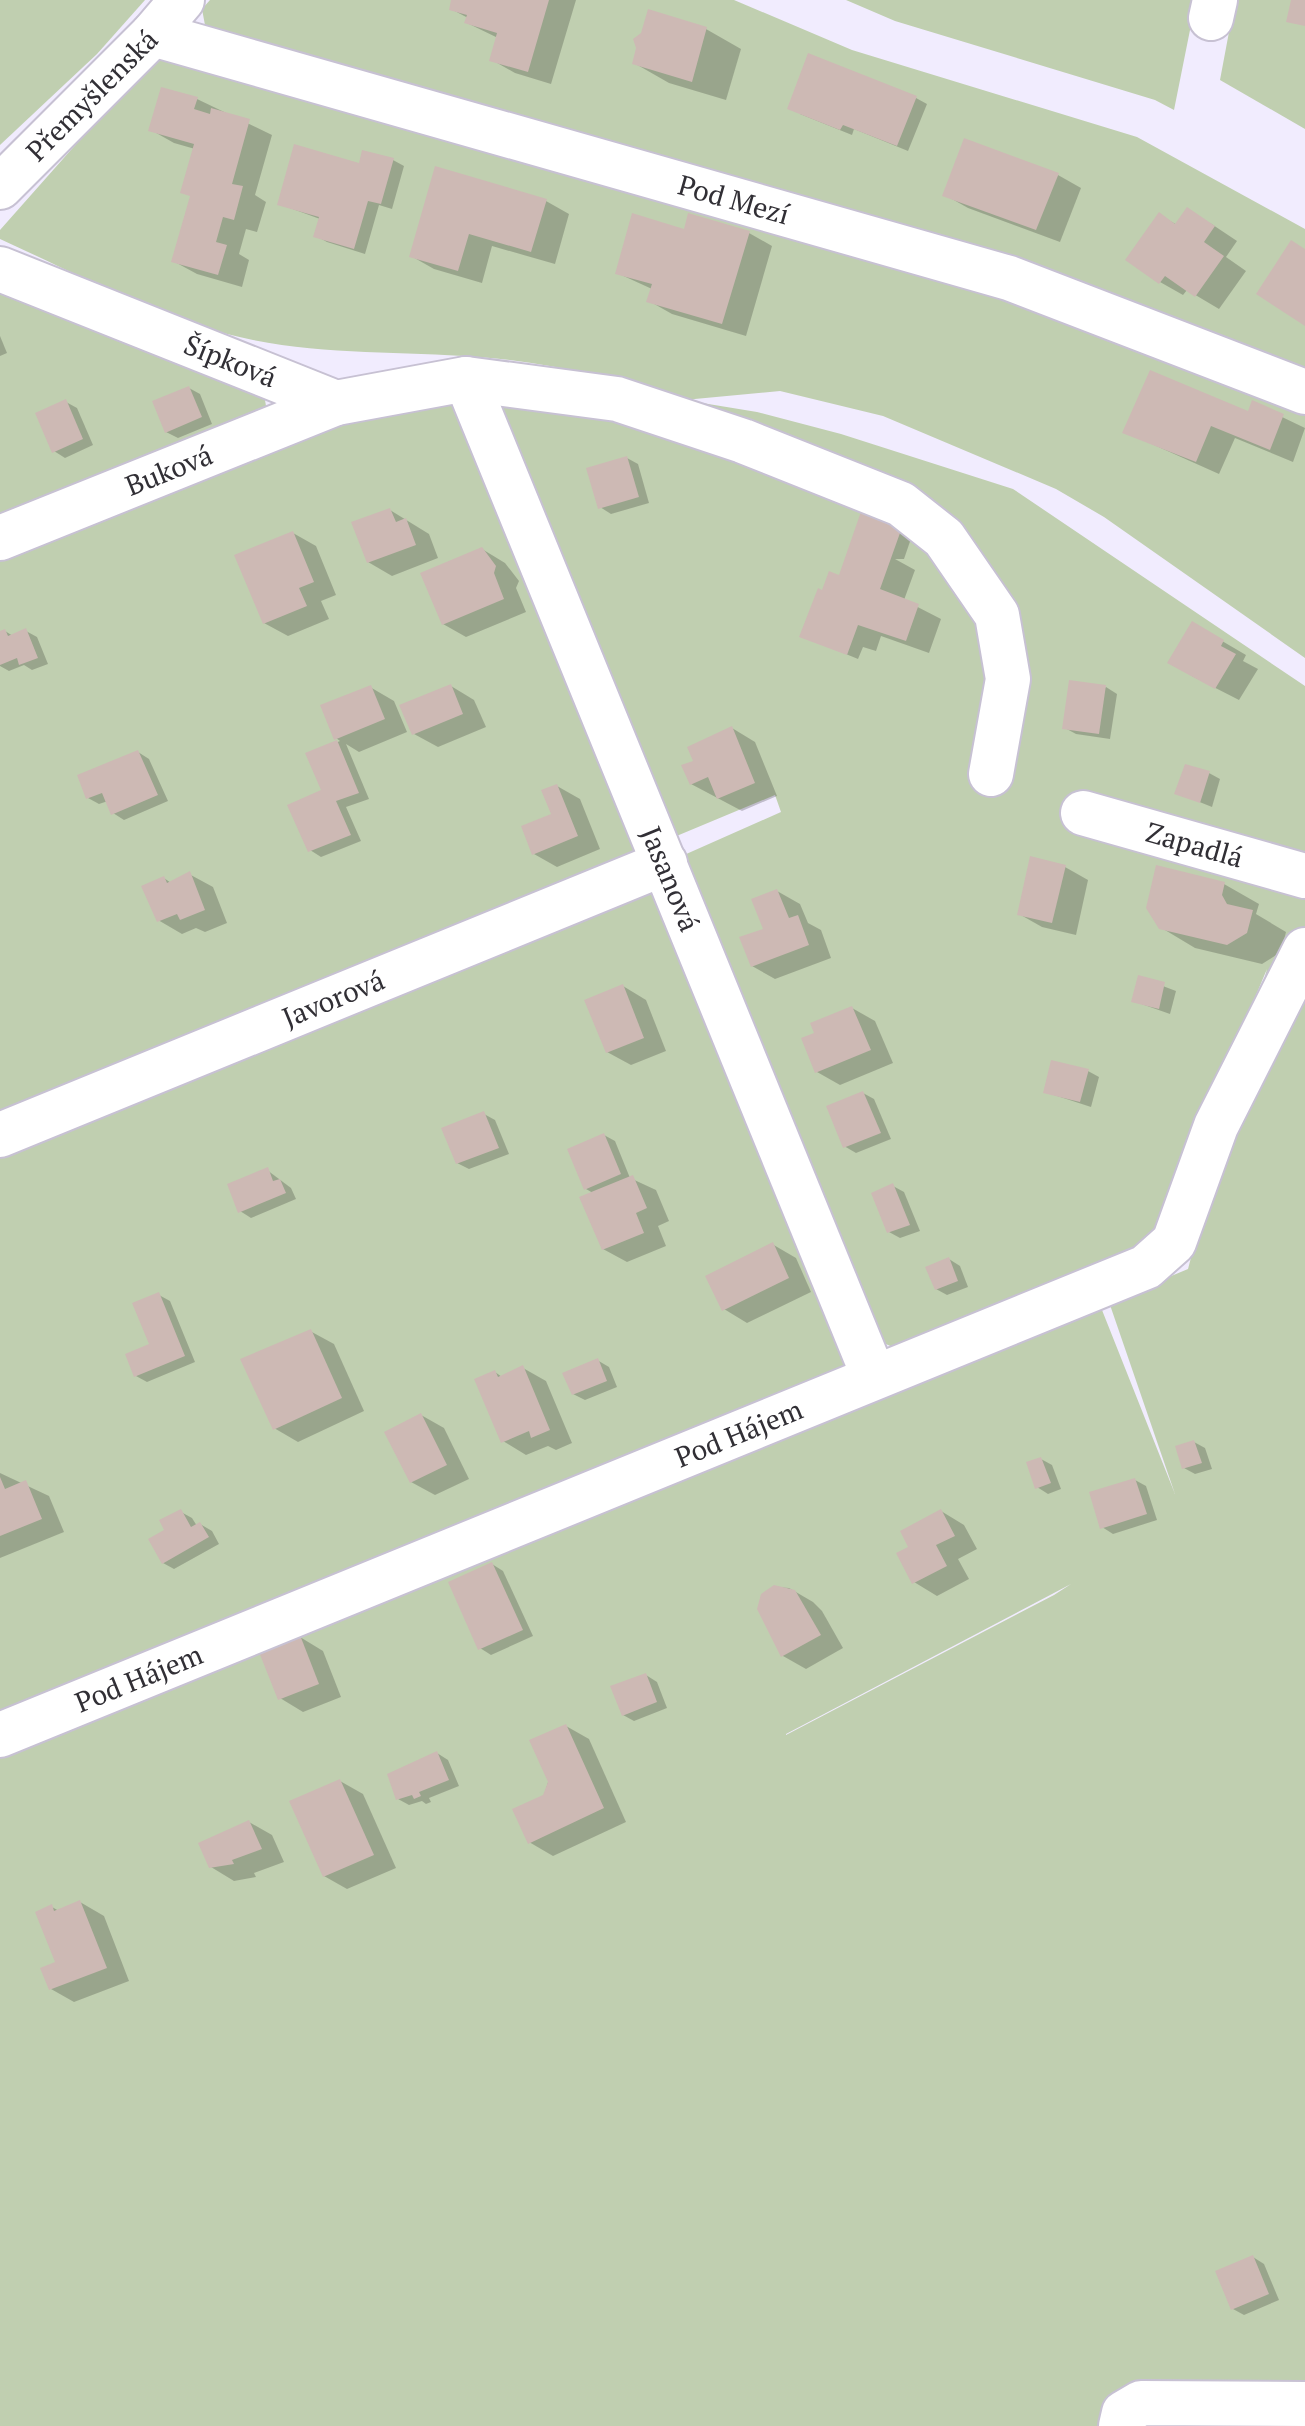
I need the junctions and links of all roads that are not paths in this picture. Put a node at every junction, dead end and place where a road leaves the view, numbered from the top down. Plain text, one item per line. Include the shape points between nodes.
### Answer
1 (182, 0) edge
2 (153, 34) junction
3 (0, 187) edge
4 (0, 269) edge
5 (466, 379) junction
6 (1305, 392) edge
7 (336, 403) junction
8 (0, 538) edge
9 (991, 774) dead end
10 (1083, 813) dead end
11 (665, 863) junction
12 (1305, 876) edge
13 (1305, 950) edge
14 (0, 1135) edge
15 (874, 1377) junction
16 (0, 1735) edge
17 (1305, 2404) edge
18 (1121, 2426) edge

1 - 2 street, Přemyšlenská
2 - 3 street, Přemyšlenská
2 - 6 street, Pod Mezí via 1009,278
4 - 7 street, Šípková
5 - 7 street
5 - 9 street via 617,399 743,441 901,504 944,538 997,615 1008,679
5 - 11 street, Jasanová
7 - 8 street, Buková
10 - 12 street, Zapadlá
11 - 14 street, Javorová
11 - 15 street, Jasanová
13 - 15 street, Pod Hájem via 1216,1126 1174,1242 1146,1267 1110,1284
15 - 16 street, Pod Hájem
17 - 18 street via 1141,2403 1124,2413

